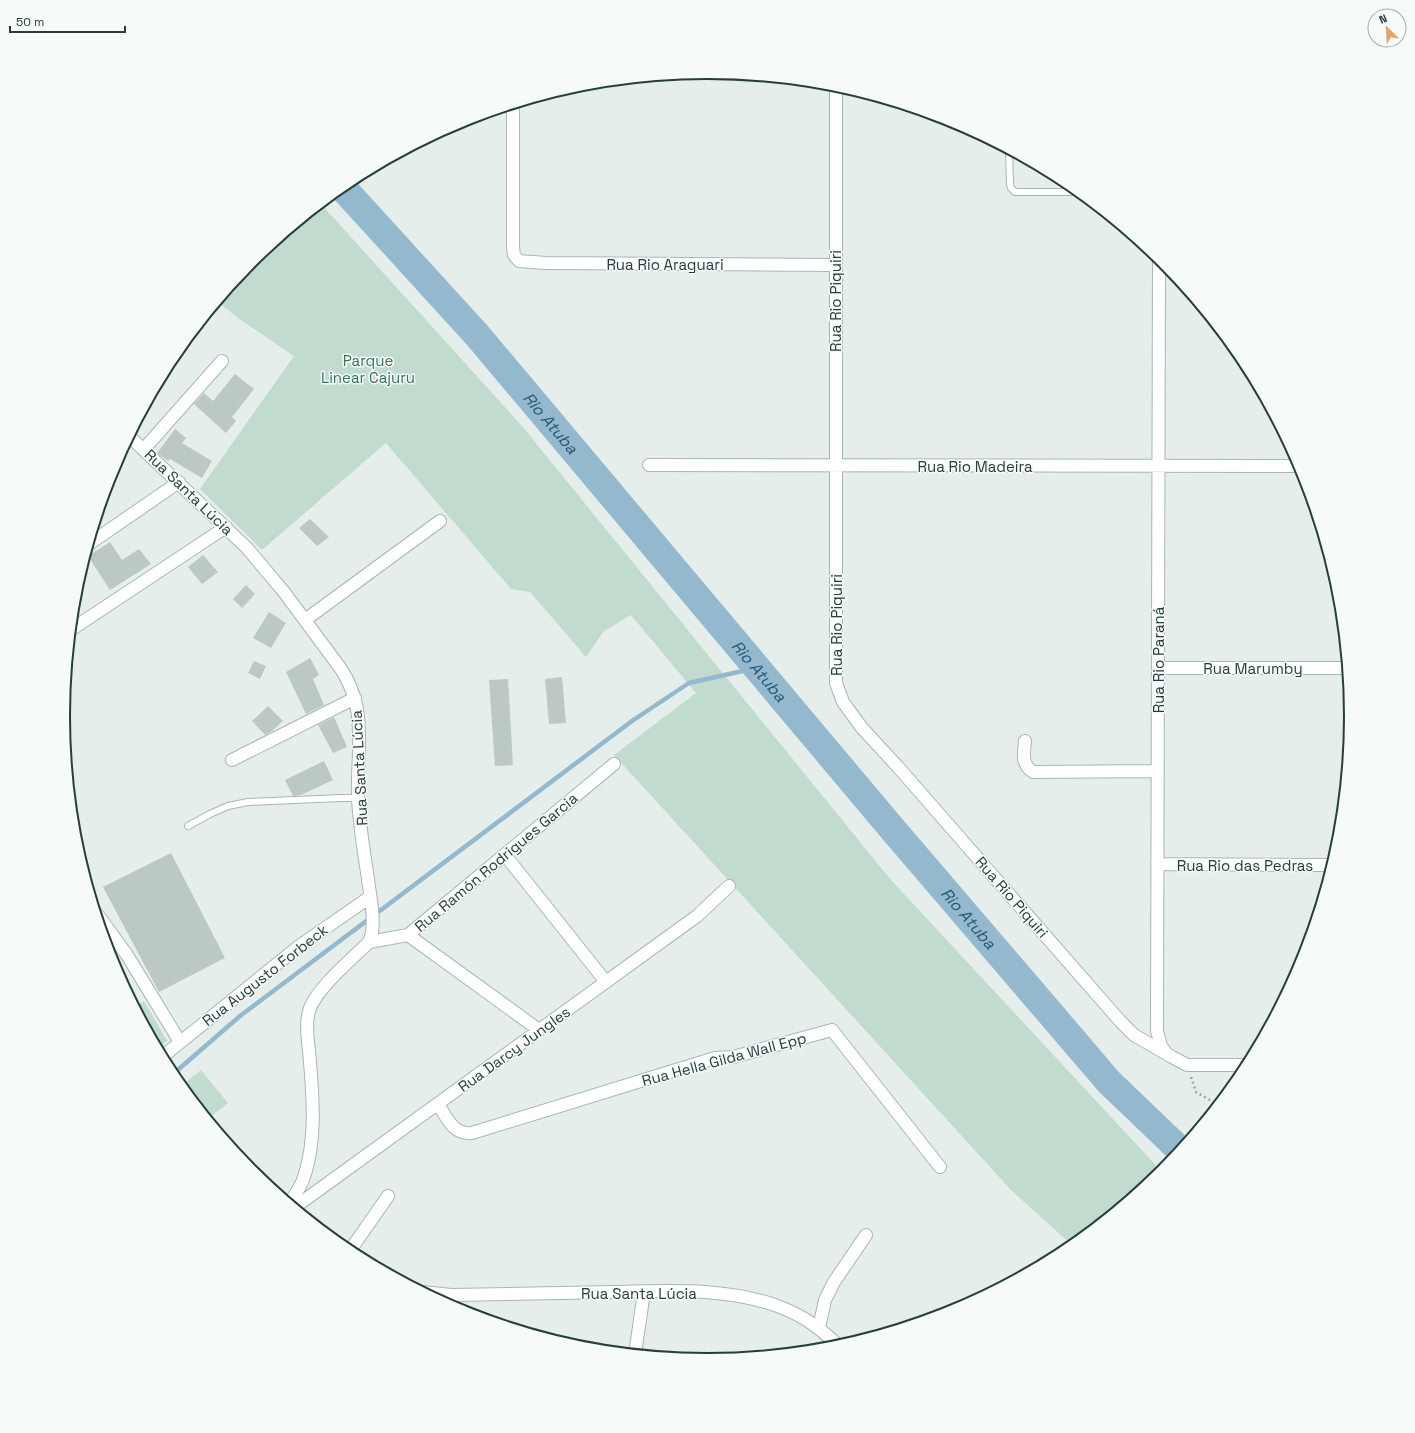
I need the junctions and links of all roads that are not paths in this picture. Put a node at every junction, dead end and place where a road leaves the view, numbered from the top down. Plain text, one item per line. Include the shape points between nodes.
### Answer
1 (836, 92) edge
2 (513, 110) edge
3 (1009, 155) edge
4 (1070, 192) edge
5 (835, 265) junction
6 (1161, 269) edge
7 (222, 361) dead end
8 (134, 440) edge
9 (144, 450) junction
10 (649, 465) dead end
11 (836, 465) junction
12 (1159, 466) junction
13 (1293, 466) edge
14 (179, 482) junction
15 (440, 521) dead end
16 (226, 527) junction
17 (96, 540) edge
18 (305, 620) junction
19 (76, 626) edge
20 (1158, 668) junction
21 (1343, 668) edge
22 (355, 698) junction
23 (1025, 741) dead end
24 (232, 760) dead end
25 (614, 764) dead end
26 (1157, 771) junction
27 (358, 798) junction
28 (188, 826) dead end
29 (505, 855) junction
30 (1157, 864) junction
31 (1327, 865) edge
32 (729, 886) dead end
33 (370, 897) junction
34 (107, 928) edge
35 (408, 936) junction
36 (369, 942) junction
37 (606, 982) junction
38 (539, 1030) junction
39 (180, 1042) junction
40 (166, 1053) edge
41 (1172, 1057) junction
42 (1242, 1065) edge
43 (438, 1104) junction
44 (940, 1167) dead end
45 (388, 1196) dead end
46 (292, 1200) edge
47 (298, 1205) edge
48 (866, 1235) dead end
49 (353, 1247) edge
50 (644, 1292) junction
51 (448, 1298) edge
52 (819, 1328) junction
53 (834, 1342) edge
54 (636, 1350) edge

1 - 5 street, Rua Rio Piquiri
2 - 5 street, Rua Rio Araguari via 513,240 514,255 519,261
3 - 4 lane via 1010,184 1015,192
5 - 11 street, Rua Rio Piquiri
6 - 12 street, Rua Rio Paraná
7 - 9 street
8 - 9 street, Rua Santa Lúcia
9 - 14 street, Rua Santa Lúcia
10 - 11 street, Rua Rio Madeira
11 - 12 street, Rua Rio Madeira
11 - 41 street, Rua Rio Piquiri via 836,683 843,702 862,728 1120,1021 1134,1034
12 - 13 street, Rua Rio Madeira
12 - 20 street, Rua Rio Paraná
14 - 16 street, Rua Santa Lúcia
14 - 17 street
15 - 18 street
16 - 18 street, Rua Santa Lúcia via 266,569
16 - 19 street
18 - 22 street, Rua Santa Lúcia via 341,669
20 - 21 street, Rua Marumby
20 - 26 street, Rua Rio Paraná
22 - 24 street
22 - 27 street, Rua Santa Lúcia via 360,742
23 - 26 street via 1024,762 1033,772
25 - 29 street, Rua Ramón Rodrigues Garcia
26 - 30 street, Rua Rio Paraná
27 - 28 lane via 248,802 228,806
27 - 33 street, Rua Santa Lúcia
29 - 35 street, Rua Ramón Rodrigues Garcia
29 - 37 street
30 - 31 street, Rua Rio das Pedras
30 - 41 street, Rua Rio Paraná via 1157,1031 1161,1046
32 - 37 street, Rua Darcy Jungles via 697,916
33 - 36 street, Rua Santa Lúcia via 373,929
33 - 39 street, Rua Augusto Forbeck via 298,947
34 - 39 street via 139,972
35 - 36 street, Rua Ramón Rodrigues Garcia
35 - 38 street
36 - 46 street, Rua Santa Lúcia via 322,988 311,1007 307,1027 312,1135 305,1174
37 - 38 street, Rua Darcy Jungles
38 - 43 street, Rua Darcy Jungles
39 - 40 street, Rua Augusto Forbeck
41 - 42 street, Rua Rio Piquiri via 1187,1065
43 - 44 street, Rua Hella Gilda Wall Epp via 454,1128 460,1132 472,1132 715,1058 733,1057 832,1030
43 - 47 street, Rua Darcy Jungles
45 - 49 street
48 - 52 street via 834,1282 826,1300
50 - 51 street, Rua Santa Lúcia
50 - 52 street, Rua Santa Lúcia via 706,1292 753,1298 798,1314
50 - 54 street
52 - 53 street, Rua Santa Lúcia

